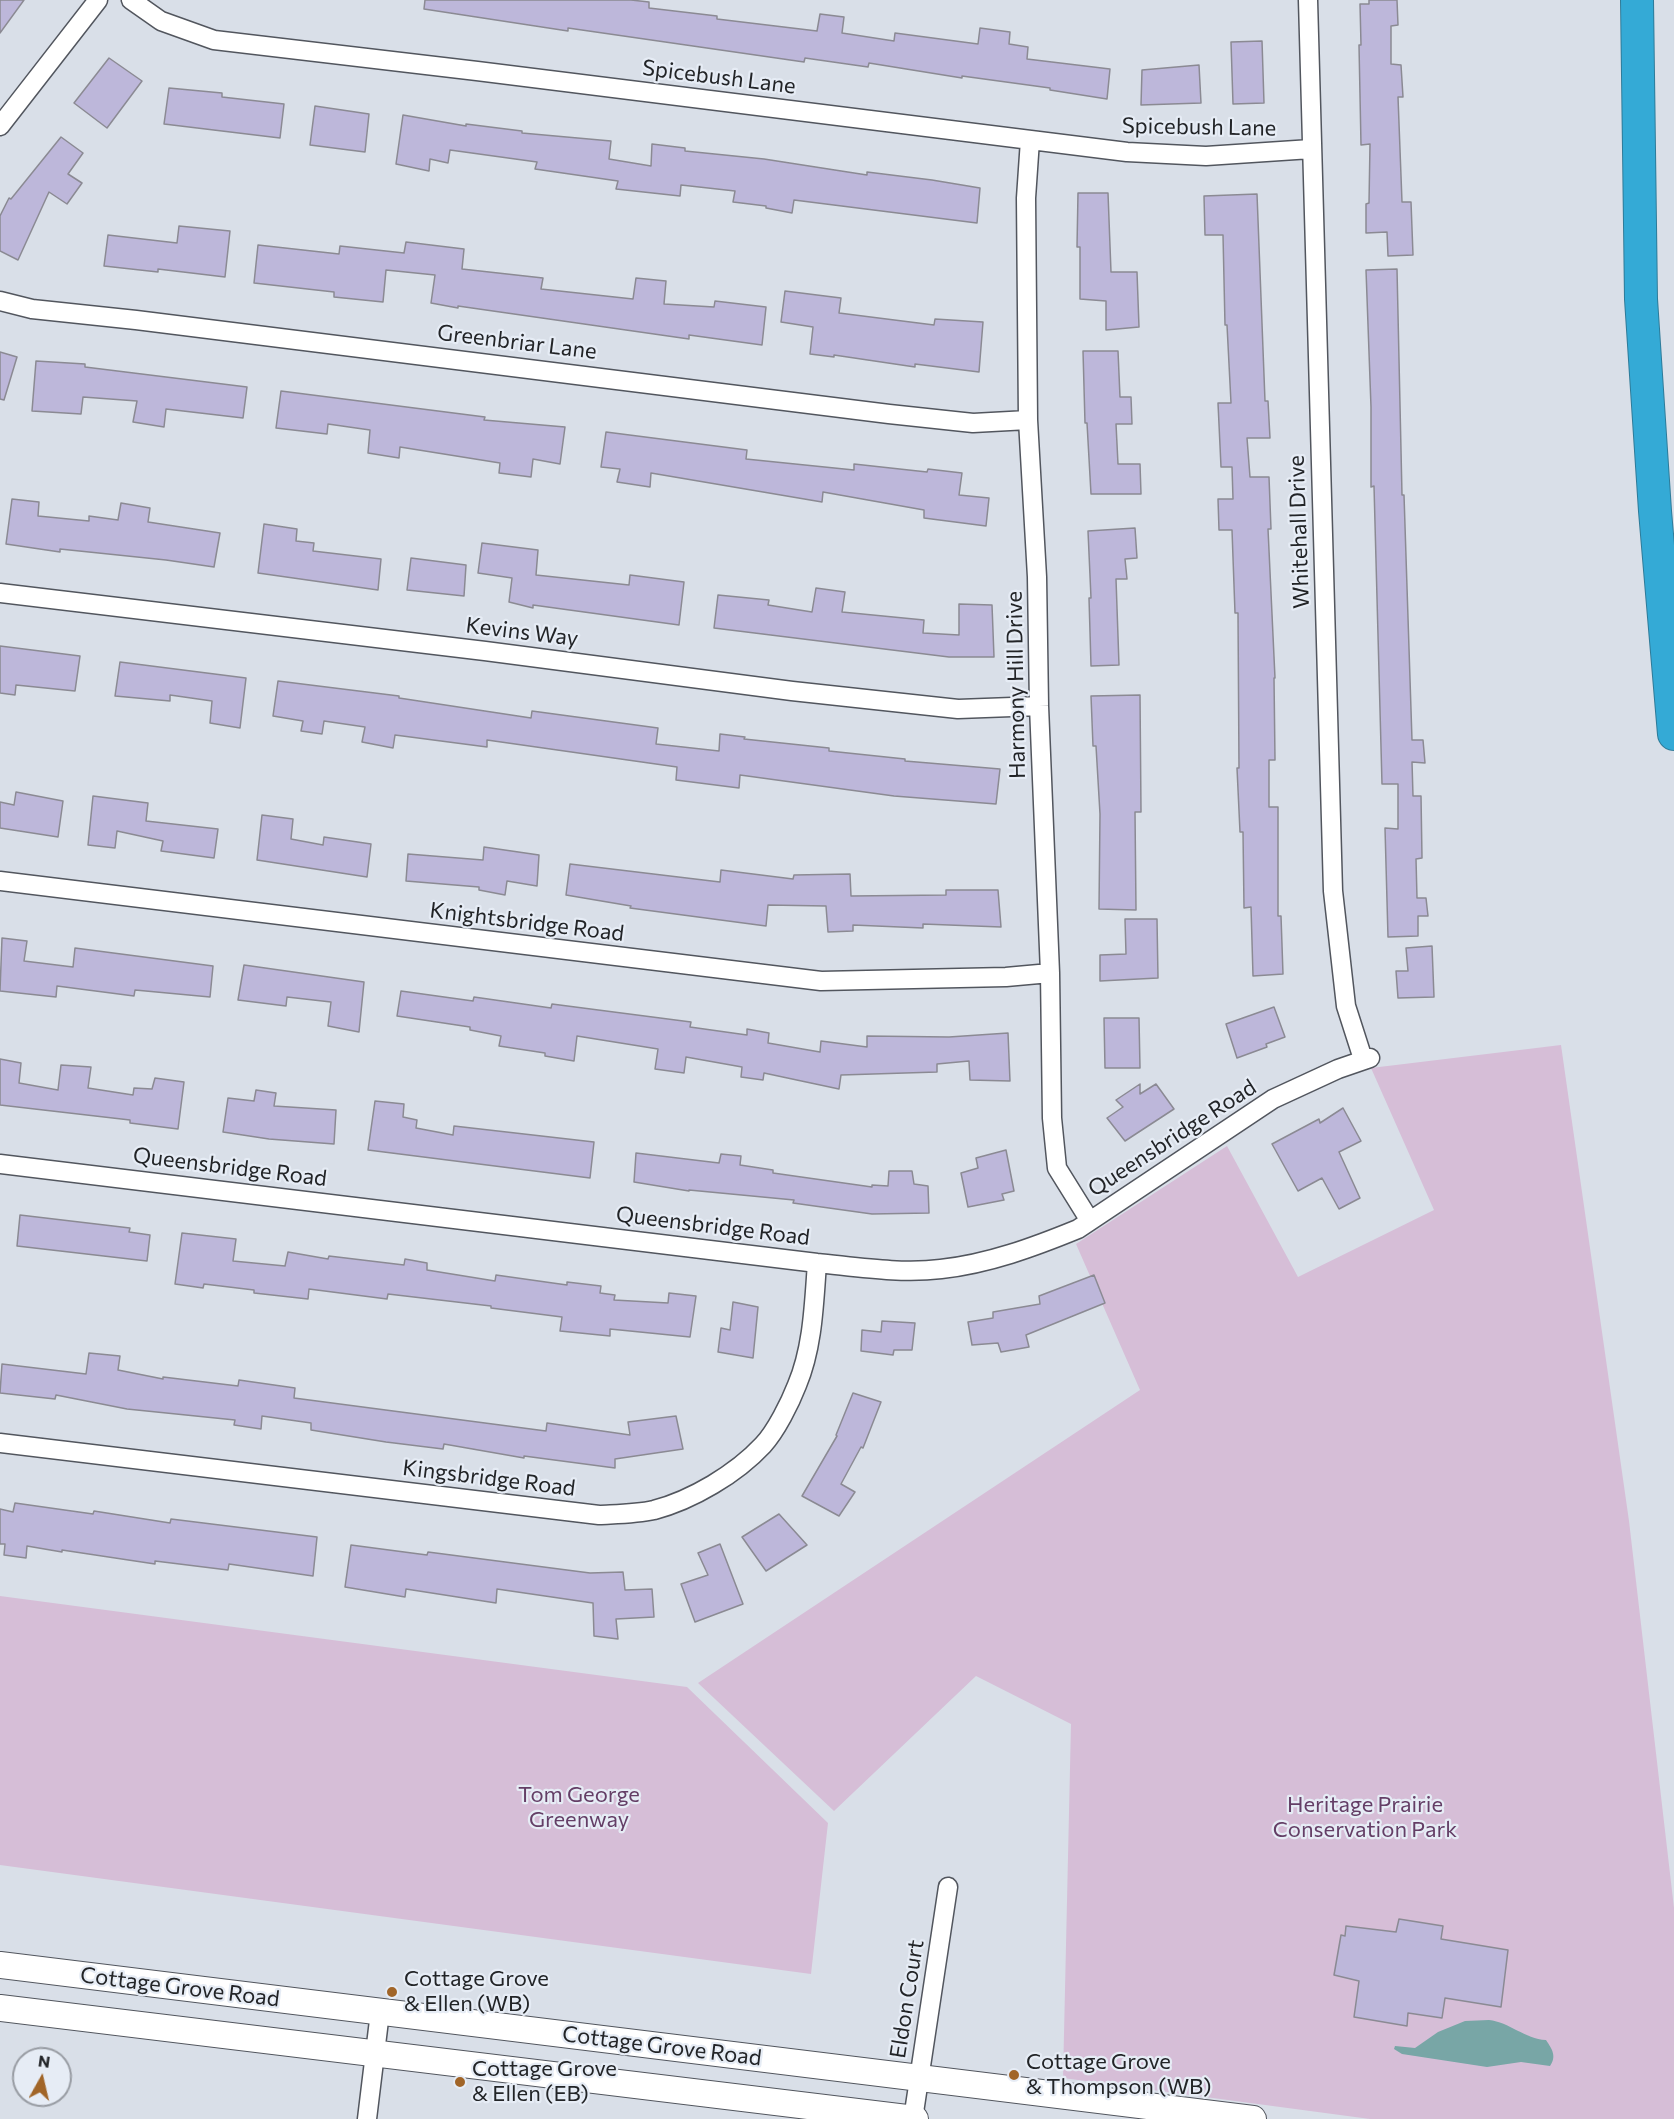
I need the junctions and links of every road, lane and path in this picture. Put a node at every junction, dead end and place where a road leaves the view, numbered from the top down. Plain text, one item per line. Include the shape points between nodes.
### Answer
1 (98, 0) edge
2 (131, 0) edge
3 (1308, 0) edge
4 (1637, 0) edge
5 (0, 126) edge
6 (1030, 140) junction
7 (1311, 149) junction
8 (0, 301) edge
9 (1028, 420) junction
10 (0, 592) edge
11 (1039, 706) junction
12 (1674, 734) edge
13 (0, 881) edge
14 (1050, 973) junction
15 (1366, 1058) joint
16 (0, 1164) edge
17 (1090, 1221) junction
18 (817, 1263) junction
19 (0, 1443) edge
20 (948, 1887) dead end
21 (0, 1965) edge
22 (0, 2008) edge
23 (380, 2012) junction
24 (375, 2054) junction
25 (919, 2077) junction
26 (367, 2119) edge
27 (914, 2119) edge
28 (1252, 2119) edge

1 - 5 street
2 - 6 street, Spicebush Lane via 161,21 214,40
3 - 7 street, Whitehall Drive
4 - 12 highway via 1641,299
6 - 7 street, Spicebush Lane via 1127,152 1206,156
6 - 9 street, Harmony Hill Drive via 1026,198
7 - 15 street, Whitehall Drive via 1333,891 1346,1006
8 - 9 street, Greenbriar Lane via 32,309 889,414 973,423
9 - 11 street, Harmony Hill Drive
10 - 11 street, Kevins Way via 804,693 958,709
11 - 14 street, Harmony Hill Drive
13 - 14 street, Knightsbridge Road via 821,981
14 - 17 street, Harmony Hill Drive via 1052,1118 1058,1168
15 - 17 street, Queensbridge Road via 1273,1100
16 - 18 street, Queensbridge Road
17 - 18 street, Queensbridge Road via 1044,1243 990,1260 940,1269
18 - 19 street, Kingsbridge Road via 806,1354 797,1385 773,1431 763,1445 711,1487 654,1510 599,1515
20 - 25 street, Eldon Court
21 - 23 main road, Cottage Grove Road
22 - 24 main road, Cottage Grove Road
23 - 24 street
23 - 25 main road, Cottage Grove Road
24 - 26 street
24 - 27 main road, Cottage Grove Road
25 - 27 street, Eldon Court
25 - 28 main road, Cottage Grove Road

